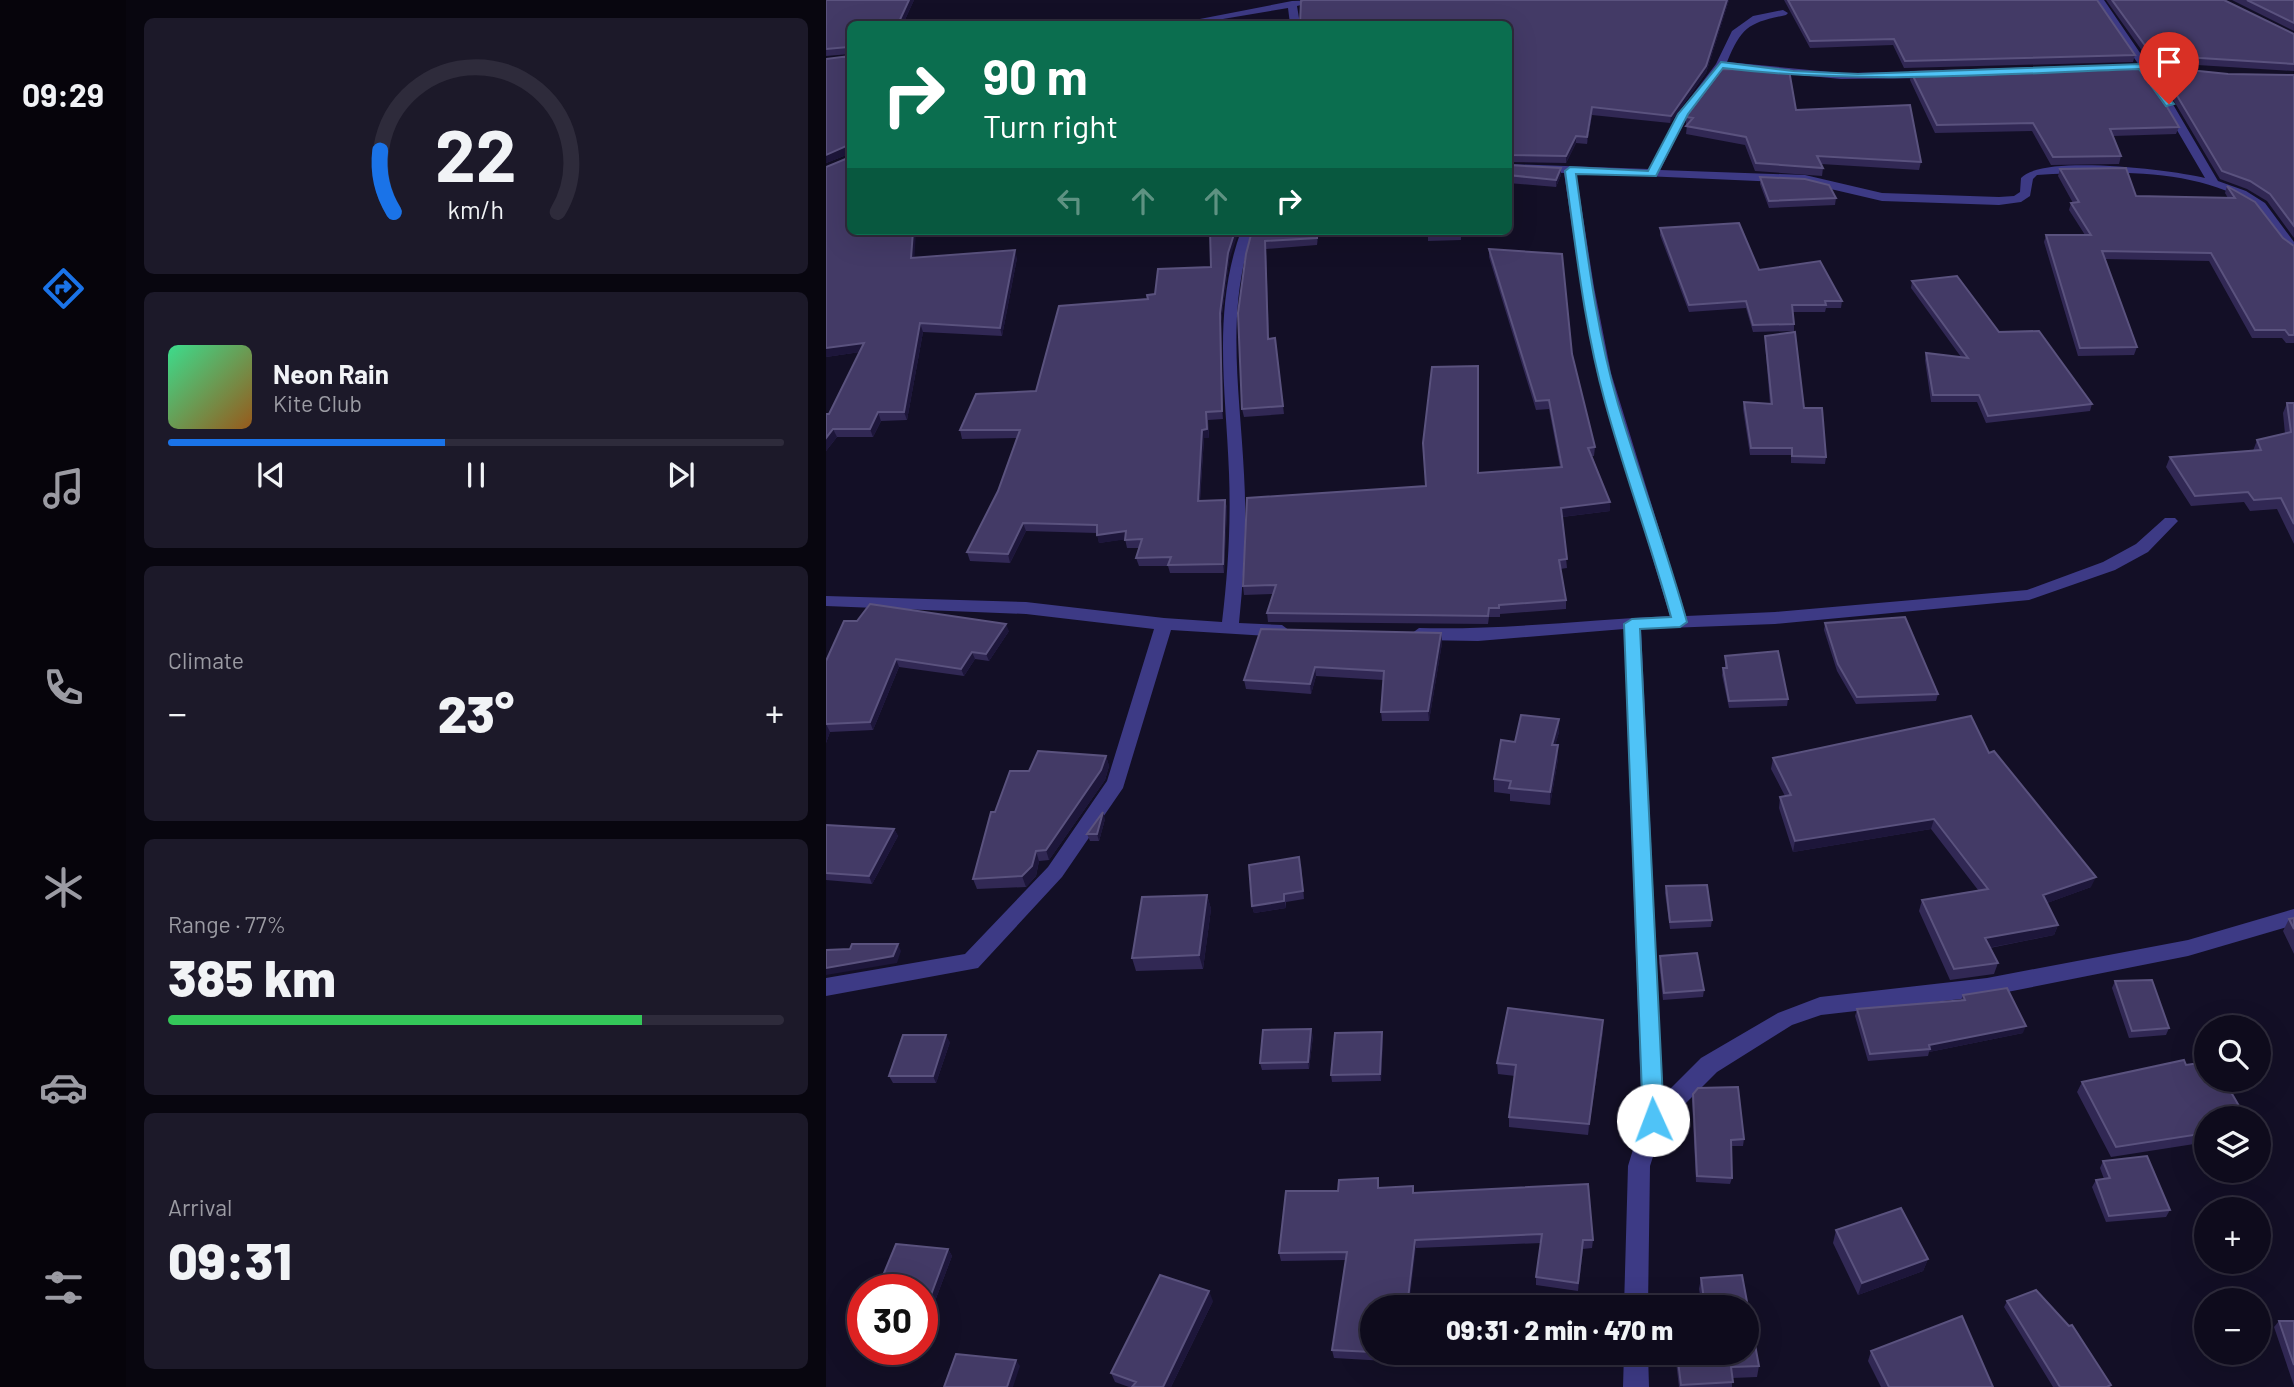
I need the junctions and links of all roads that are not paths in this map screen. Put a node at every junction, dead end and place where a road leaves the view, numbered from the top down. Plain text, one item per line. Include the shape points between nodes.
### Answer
1 (1316, 0) edge
2 (2099, 0) edge
3 (1292, 4) junction
4 (1783, 13) dead end
5 (1196, 21) edge
6 (1295, 21) edge
7 (1721, 65) junction
8 (2142, 66) junction
9 (2105, 68) edge
10 (2192, 72) edge
11 (1946, 75) edge
12 (1512, 167) edge
13 (1570, 171) junction
14 (1652, 174) junction
15 (2213, 182) junction
16 (1245, 235) edge
17 (2294, 248) edge
18 (2170, 521) dead end
19 (826, 601) edge
20 (1680, 622) junction
21 (1164, 624) junction
22 (1632, 624) junction
23 (1230, 629) junction
24 (1305, 631) edge
25 (1406, 634) edge
26 (2294, 918) edge
27 (826, 987) edge
28 (1653, 1120) junction
29 (1636, 1295) edge
30 (1636, 1365) edge
31 (1636, 1387) edge

1 - 3 street
2 - 8 street
3 - 5 street
3 - 6 street
4 - 7 street via 1739,26 1730,37
7 - 11 street via 1841,76
7 - 14 street via 1683,114
8 - 9 street
8 - 10 street
8 - 15 street via 2161,89
12 - 13 street
13 - 14 street
13 - 20 street via 1590,310 1612,403
14 - 15 street via 1805,179 1882,197 1987,201 2017,199 2026,193 2027,178 2034,172 2118,170
15 - 17 street via 2240,191 2261,206
16 - 23 street via 1233,278 1229,349 1237,475 1237,553
18 - 20 street via 2142,548 2109,566 2029,595
19 - 21 street via 1026,608
20 - 22 street
21 - 23 street
21 - 27 street via 1116,783 1055,872 971,962
22 - 25 street via 1525,633
22 - 28 street
23 - 24 street
26 - 28 street via 2188,948 1987,987 1820,1006 1785,1019 1709,1065
28 - 29 street via 1639,1166
30 - 31 street

